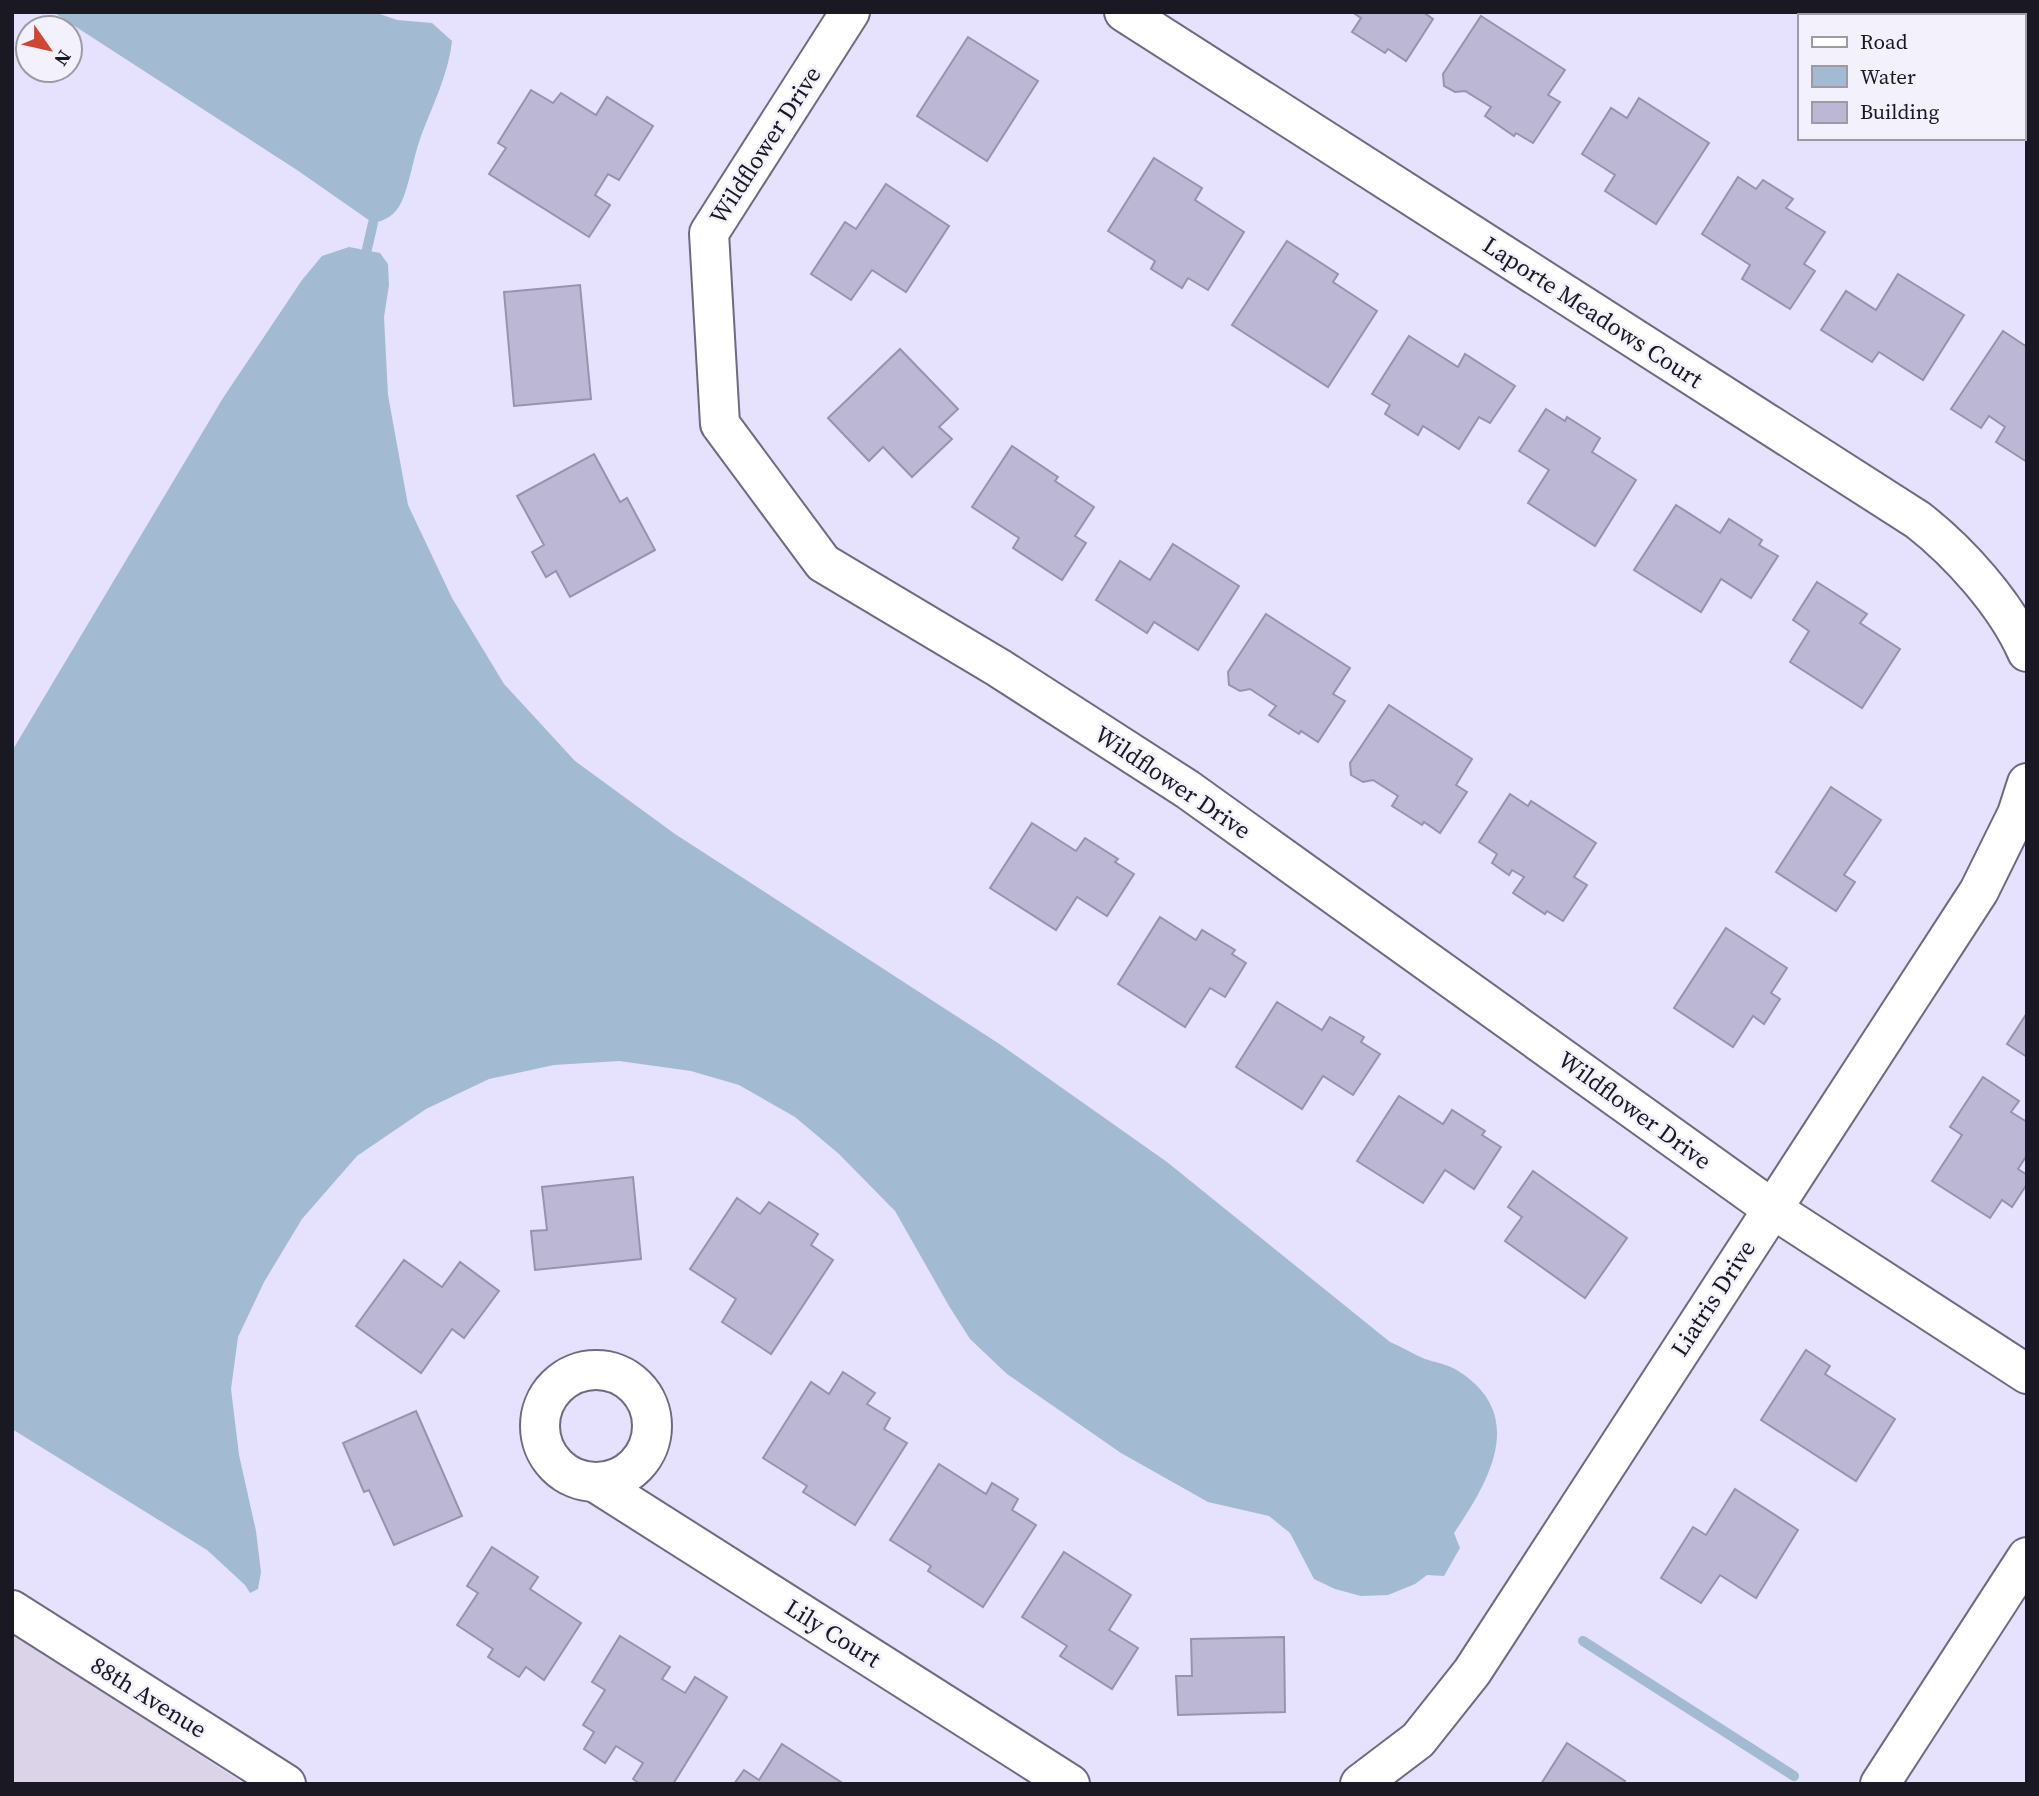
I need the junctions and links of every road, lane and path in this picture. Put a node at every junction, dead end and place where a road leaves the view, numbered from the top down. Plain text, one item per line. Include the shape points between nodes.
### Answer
1 (850, 12) edge
2 (1124, 12) edge
3 (2027, 651) edge
4 (2027, 783) edge
5 (1771, 1208) junction
6 (2027, 1374) edge
7 (596, 1483) dead end
8 (2027, 1557) edge
9 (12, 1610) edge
10 (286, 1784) edge
11 (1070, 1784) edge
12 (1360, 1784) edge
13 (1880, 1784) edge

1 - 5 street, Wildflower Drive via 709,233 720,424 822,564 999,668 1187,789
2 - 3 street, Laporte Meadows Court via 1918,520 1974,572
4 - 5 street, Liatris Drive via 2018,814 1979,891
5 - 6 street, Wildflower Drive
5 - 12 street, Liatris Drive via 1472,1672 1418,1740
7 - 11 street, Lily Court
8 - 13 street
9 - 10 street, 88th Avenue

